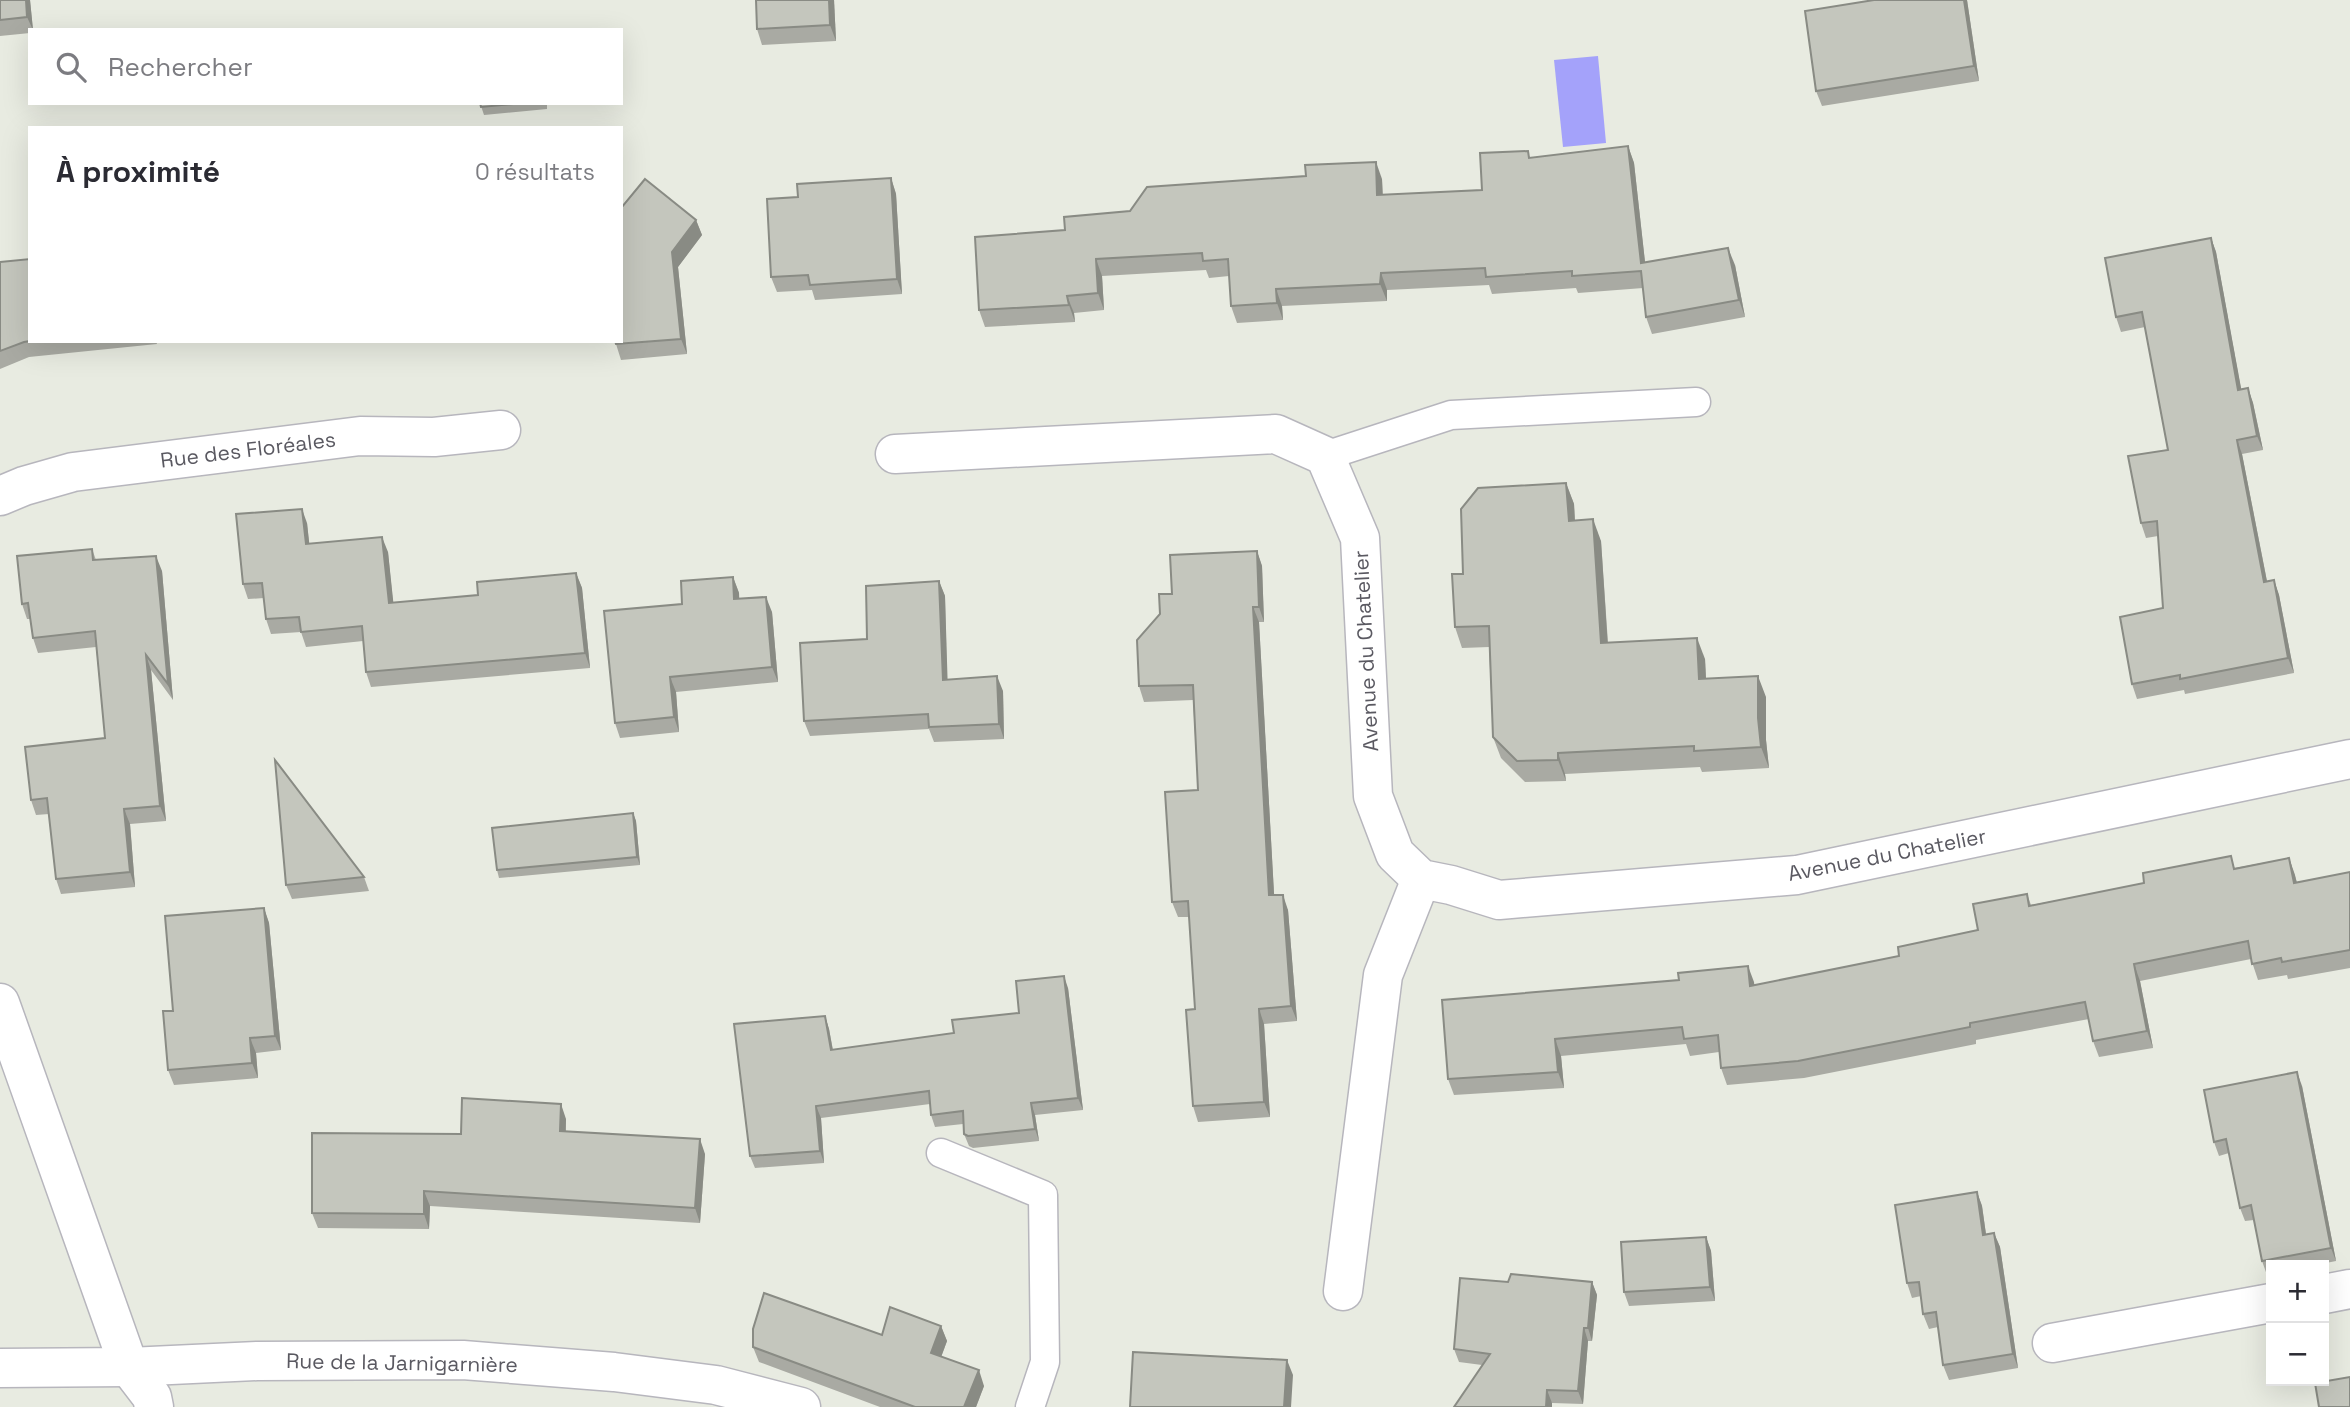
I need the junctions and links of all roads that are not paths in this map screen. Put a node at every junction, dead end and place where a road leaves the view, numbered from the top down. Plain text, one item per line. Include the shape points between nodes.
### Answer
1 (1696, 402) dead end
2 (501, 430) dead end
3 (895, 454) dead end
4 (1325, 456) junction
5 (0, 496) edge
6 (2350, 759) edge
7 (1421, 879) junction
8 (0, 1003) edge
9 (941, 1153) dead end
10 (2350, 1289) edge
11 (1343, 1291) dead end
12 (2329, 1293) edge
13 (2266, 1304) edge
14 (2052, 1343) dead end
15 (129, 1367) junction
16 (0, 1368) edge
17 (154, 1407) edge
18 (801, 1407) edge
19 (1030, 1407) edge

1 - 4 lane via 1451,415
2 - 5 street, Rue des Floréales via 434,437 360,436 73,472
3 - 4 street via 1276,434
4 - 7 street, Avenue du Chatelier via 1360,538 1373,796 1395,855
6 - 7 street, Avenue du Chatelier via 1797,875 1499,900
7 - 11 street via 1383,975
8 - 15 street
9 - 19 lane via 1043,1195 1045,1362
10 - 12 street
13 - 14 street
15 - 16 street, Rue de la Jarnigarnière
15 - 17 street via 152,1397
15 - 18 street, Rue de la Jarnigarnière via 463,1360 716,1385

